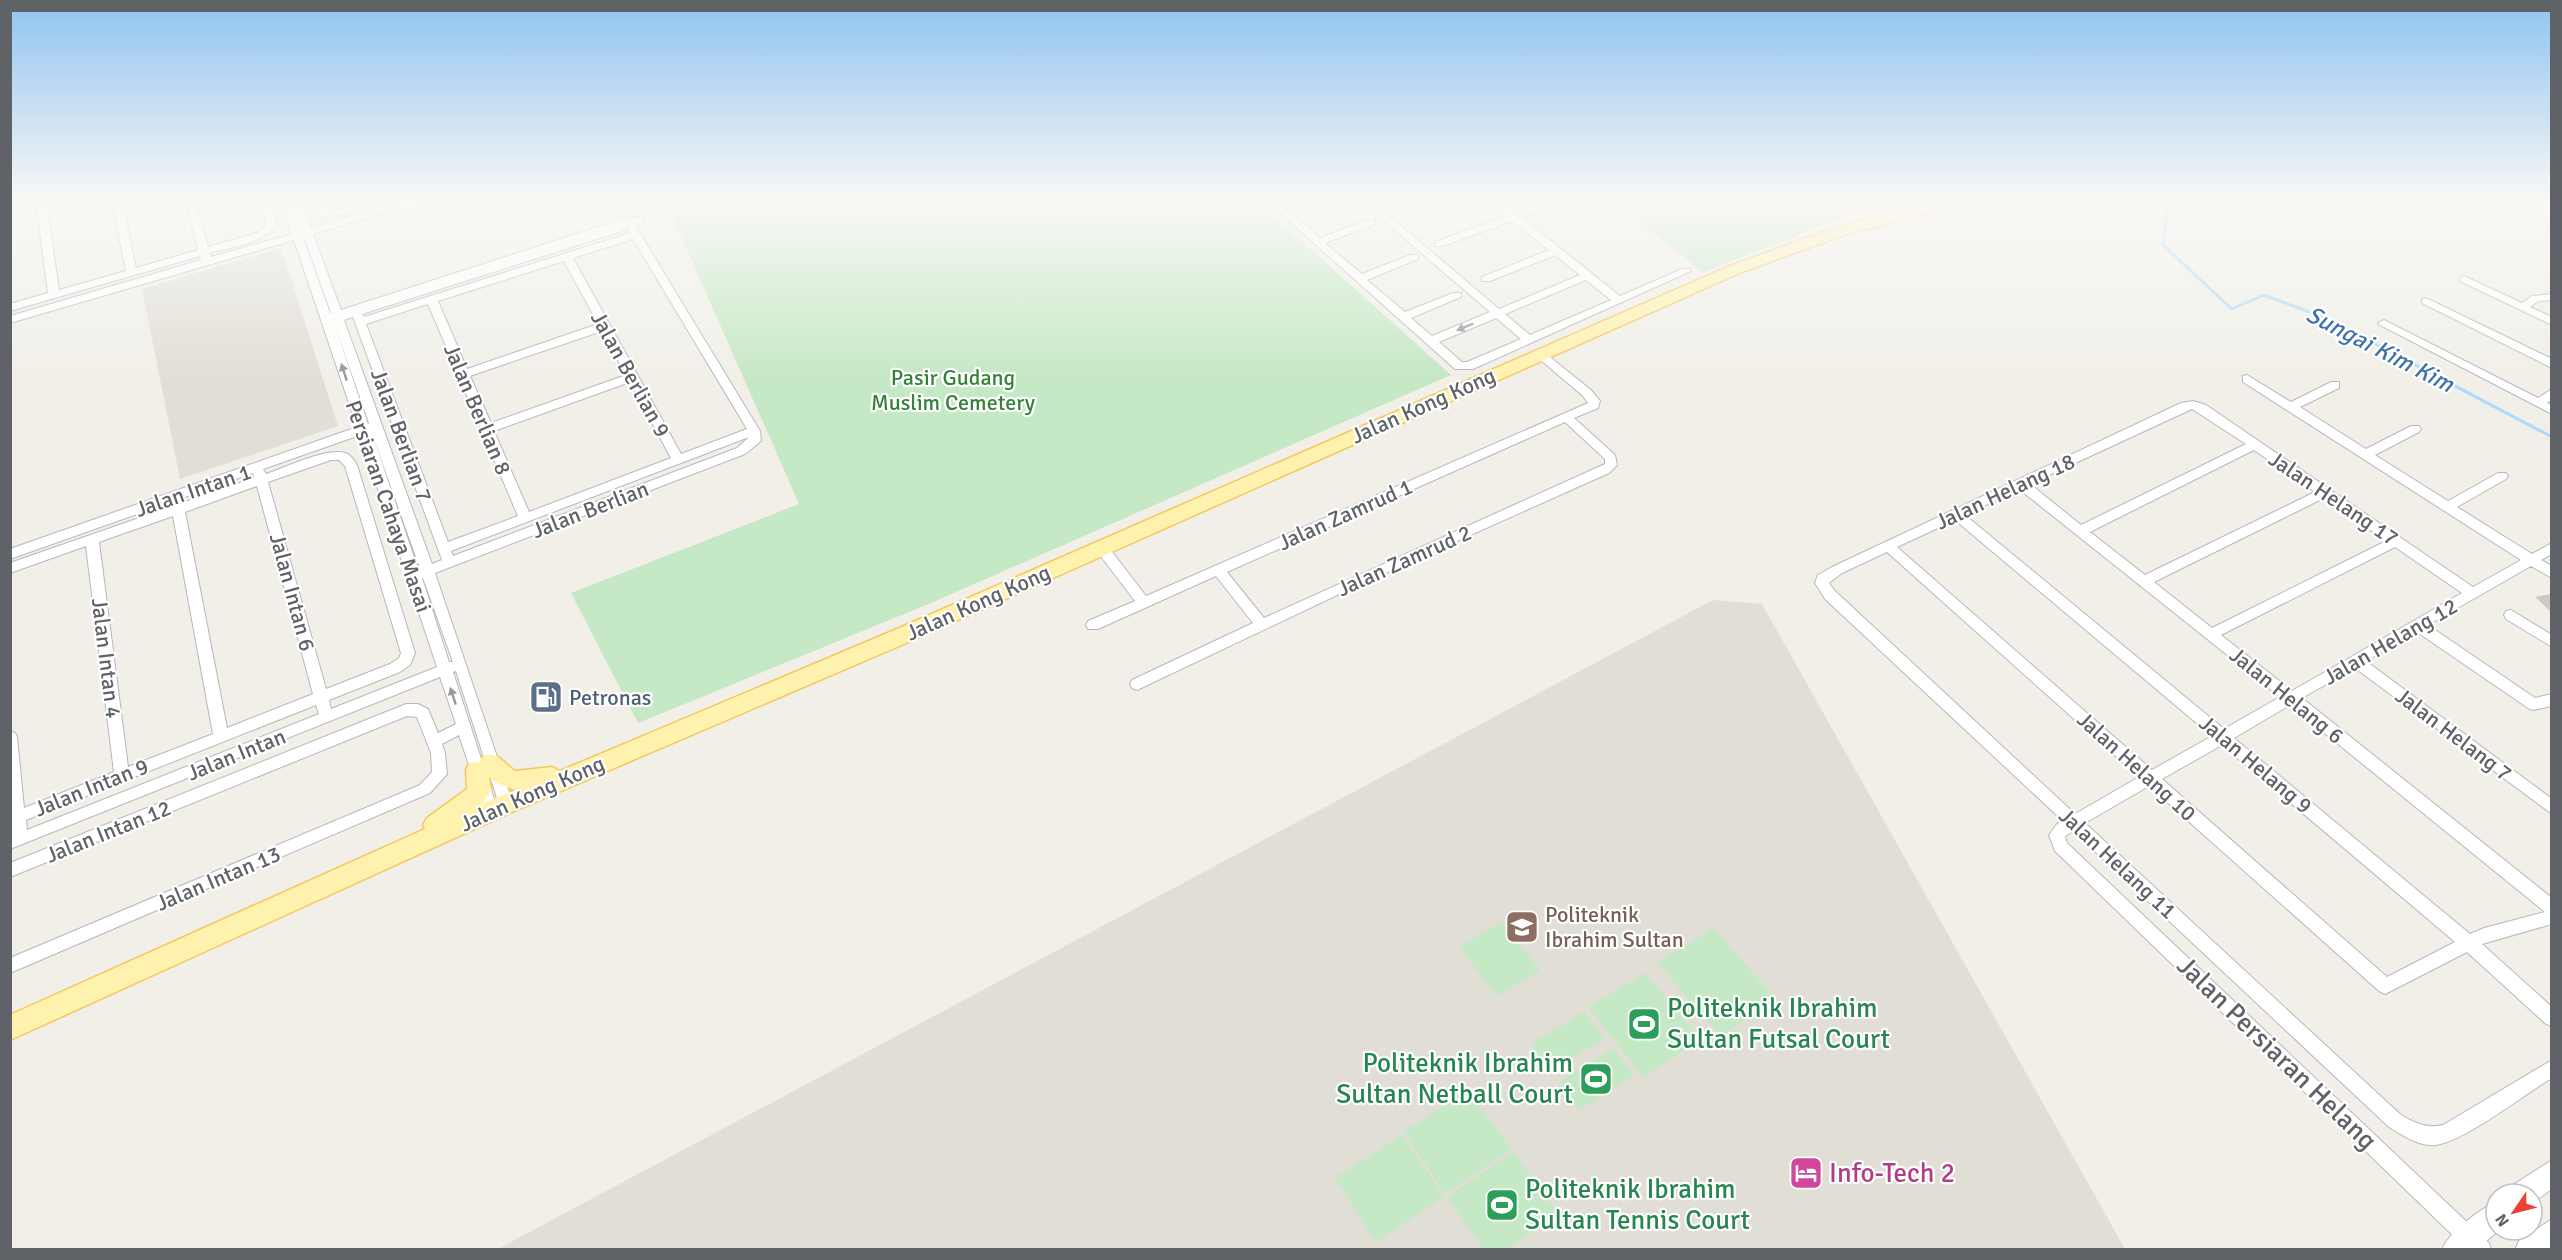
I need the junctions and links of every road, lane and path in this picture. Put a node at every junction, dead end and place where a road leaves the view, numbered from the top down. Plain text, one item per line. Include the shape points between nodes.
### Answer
1 (49, 261) edge
2 (130, 261) edge
3 (187, 261) edge
4 (193, 261) edge
5 (312, 261) edge
6 (532, 261) edge
7 (552, 261) edge
8 (570, 261) edge
9 (651, 261) edge
10 (1341, 261) edge
11 (1405, 261) edge
12 (1436, 261) edge
13 (1532, 261) edge
14 (1568, 261) edge
15 (1754, 261) edge
16 (132, 272) junction
17 (1686, 272) dead end
18 (1587, 276) junction
19 (1362, 278) junction
20 (1486, 279) dead end
21 (2464, 279) dead end
22 (54, 295) junction
23 (1457, 295) dead end
24 (2552, 297) edge
25 (432, 300) junction
26 (1618, 300) junction
27 (2426, 301) dead end
28 (10, 308) edge
29 (2524, 308) junction
30 (1498, 313) junction
31 (358, 314) junction
32 (1405, 316) junction
33 (332, 318) junction
34 (10, 320) edge
35 (2552, 322) edge
36 (2384, 323) dead end
37 (605, 326) junction
38 (1431, 341) junction
39 (1535, 346) junction
40 (2552, 364) edge
41 (463, 374) junction
42 (633, 377) junction
43 (2247, 379) dead end
44 (2335, 385) dead end
45 (2552, 393) edge
46 (2539, 403) junction
47 (2193, 405) joint
48 (2290, 407) junction
49 (2552, 410) edge
50 (1567, 418) junction
51 (376, 426) junction
52 (487, 429) junction
53 (2415, 429) dead end
54 (363, 430) junction
55 (754, 431) junction
56 (2256, 444) junction
57 (2365, 455) junction
58 (678, 460) junction
59 (258, 467) junction
60 (2502, 476) dead end
61 (262, 481) junction
62 (2021, 484) junction
63 (2325, 492) junction
64 (2446, 507) junction
65 (178, 510) junction
66 (1956, 514) junction
67 (525, 518) junction
68 (2080, 531) junction
69 (92, 540) junction
70 (2396, 541) junction
71 (1888, 546) junction
72 (1101, 547) junction
73 (2552, 548) edge
74 (10, 554) edge
75 (446, 556) junction
76 (2530, 561) junction
77 (10, 568) edge
78 (1218, 570) junction
79 (421, 573) junction
80 (2552, 573) edge
81 (2144, 581) junction
82 (1822, 583) joint
83 (2473, 594) junction
84 (1144, 603) junction
85 (2511, 615) dead end
86 (1093, 625) dead end
87 (1262, 625) junction
88 (2418, 625) junction
89 (2211, 634) junction
90 (2552, 642) edge
91 (405, 661) joint
92 (2356, 661) junction
93 (459, 663) junction
94 (444, 670) junction
95 (1137, 684) dead end
96 (321, 696) junction
97 (2291, 698) junction
98 (2552, 700) edge
99 (327, 718) junction
100 (463, 727) junction
101 (221, 736) junction
102 (10, 737) edge
103 (2224, 737) junction
104 (434, 741) junction
105 (484, 766) junction
106 (202, 768) junction
107 (122, 775) junction
108 (571, 776) junction
109 (2152, 778) junction
110 (204, 792) junction
111 (2551, 806) edge
112 (498, 808) junction
113 (14, 818) edge
114 (2068, 826) junction
115 (15, 841) edge
116 (376, 863) junction
117 (10, 870) edge
118 (2552, 908) edge
119 (2552, 917) edge
120 (2469, 943) junction
121 (10, 966) edge
122 (2552, 1018) edge
123 (10, 1028) edge
124 (2552, 1068) edge
125 (2552, 1173) edge
126 (2539, 1182) edge
127 (2484, 1228) edge
128 (2552, 1232) edge
129 (2468, 1245) edge
130 (2528, 1250) edge

1 - 22 street
2 - 16 street
3 - 16 street
4 - 34 street
5 - 33 street, Persiaran Cahaya Masai
6 - 31 street
7 - 25 street
8 - 37 street, Jalan Berlian 9
9 - 55 street
10 - 19 street
11 - 19 street
12 - 30 street
13 - 20 street
14 - 18 street
15 - 39 main road, Jalan Kong Kong
16 - 22 street
17 - 26 street
18 - 26 street
18 - 30 street
19 - 32 street
21 - 29 street
22 - 28 street
23 - 32 street
24 - 29 street via 2533,299
25 - 31 street
25 - 41 street, Jalan Berlian 8
26 - 39 street
27 - 40 street
29 - 35 street
30 -> 38 street
30 - 39 street
31 - 33 street
31 - 75 street, Jalan Berlian 7
32 - 38 street
33 - 51 street, Persiaran Cahaya Masai
54 -> 33 street, Persiaran Cahaya Masai
36 - 46 street
37 - 41 street
37 - 42 street, Jalan Berlian 9
38 - 39 street via 1456,365 1463,366
39 - 50 street, Jalan Zamrud 1 via 1594,400 1593,405
39 - 72 main road, Jalan Kong Kong
41 - 52 street, Jalan Berlian 8
42 - 52 street
42 - 58 street, Jalan Berlian 9
43 - 48 street
44 - 48 street
45 - 46 street
46 - 49 street
47 - 56 street, Jalan Helang 17
47 - 62 street, Jalan Helang 18
48 - 57 street
50 - 78 street, Jalan Zamrud 1
50 - 87 street, Jalan Zamrud 2 via 1611,458 1611,465 1605,470
51 - 54 street, Jalan Intan 1
51 - 79 street, Persiaran Cahaya Masai
52 - 67 street, Jalan Berlian 8
53 - 57 street
54 - 59 street, Jalan Intan 1
54 - 79 street, Persiaran Cahaya Masai
55 - 58 street
55 - 75 street, Jalan Berlian via 754,441 741,451
56 - 63 street, Jalan Helang 17
56 - 68 street
57 - 64 street
58 - 67 street
59 - 61 street, Jalan Intan 6
59 - 74 street, Jalan Intan 1
60 - 64 street
61 - 65 street, Jalan Intan 1
61 - 91 street, Jalan Intan 1 via 327,457 346,458 405,639
61 - 96 street, Jalan Intan 6
62 - 66 street, Jalan Helang 18
62 - 68 street, Jalan Helang 6
63 - 70 street, Jalan Helang 17
63 - 81 street
64 - 76 street
65 - 69 street, Jalan Intan 1
65 - 101 street
66 - 71 street, Jalan Helang 18
66 - 103 street, Jalan Helang 9
67 - 75 street
68 - 81 street, Jalan Helang 6
69 - 77 street, Jalan Intan 1
69 - 107 street, Jalan Intan 4
70 - 83 street, Jalan Helang 17
70 - 89 street
71 - 82 street, Jalan Helang 18 via 1826,576
71 - 109 street, Jalan Helang 10
72 - 84 street
72 - 108 main road, Jalan Kong Kong
73 - 76 street, Jalan Helang 12
75 - 79 street, Jalan Berlian
76 - 80 street
76 - 83 street, Jalan Helang 12
78 - 84 street, Jalan Zamrud 1
78 - 87 street
79 - 93 street, Persiaran Cahaya Masai
79 - 94 street, Persiaran Cahaya Masai
81 - 89 street, Jalan Helang 6
82 - 114 street, Jalan Helang 11
83 - 88 street, Jalan Helang 12
84 - 86 street, Jalan Zamrud 1
85 - 90 street
87 - 95 street, Jalan Zamrud 2
88 - 92 street, Jalan Helang 12
88 - 98 street via 2534,704
89 - 97 street, Jalan Helang 6
91 - 96 street, Jalan Intan 9 via 395,669
92 - 97 street, Jalan Helang 12
92 - 111 street, Jalan Helang 7
93 - 94 street, Jalan Intan
93 - 105 street, Persiaran Cahaya Masai
94 - 99 street, Jalan Intan
100 -> 94 street, Persiaran Cahaya Masai
96 - 99 street, Jalan Intan 6
96 - 101 street, Jalan Intan 9
97 - 103 street, Jalan Helang 12
97 - 118 street, Jalan Helang 6
99 - 106 street, Jalan Intan
100 - 104 street
100 - 105 street, Persiaran Cahaya Masai
101 - 107 street, Jalan Intan 9
102 - 113 street
103 - 109 street, Jalan Helang 12
103 - 120 street, Jalan Helang 9
104 - 110 street, Jalan Intan 12 via 423,713 406,710
104 - 121 street, Jalan Intan 13 via 440,774 424,789
105 - 108 main road via 510,780
105 - 112 street, Persiaran Cahaya Masai
105 - 116 main road via 479,790 472,800
106 - 110 street
106 - 115 street, Jalan Intan
107 - 113 street, Jalan Intan 9
108 - 112 main road, Jalan Kong Kong
109 - 114 street, Jalan Helang 12
109 - 120 street, Jalan Helang 10 via 2385,986
110 - 117 street, Jalan Intan 12
112 - 116 main road, Jalan Kong Kong
113 - 115 street
114 - 124 street, Jalan Helang 11 via 2395,1121 2422,1134 2436,1136 2455,1130
114 - 129 street, Jalan Persiaran Helang via 2057,834 2060,846
116 - 123 main road, Jalan Kong Kong
119 - 120 street via 2501,928
120 - 122 street, Jalan Helang 9
125 - 126 main road
127 - 129 main road
128 - 130 main road

